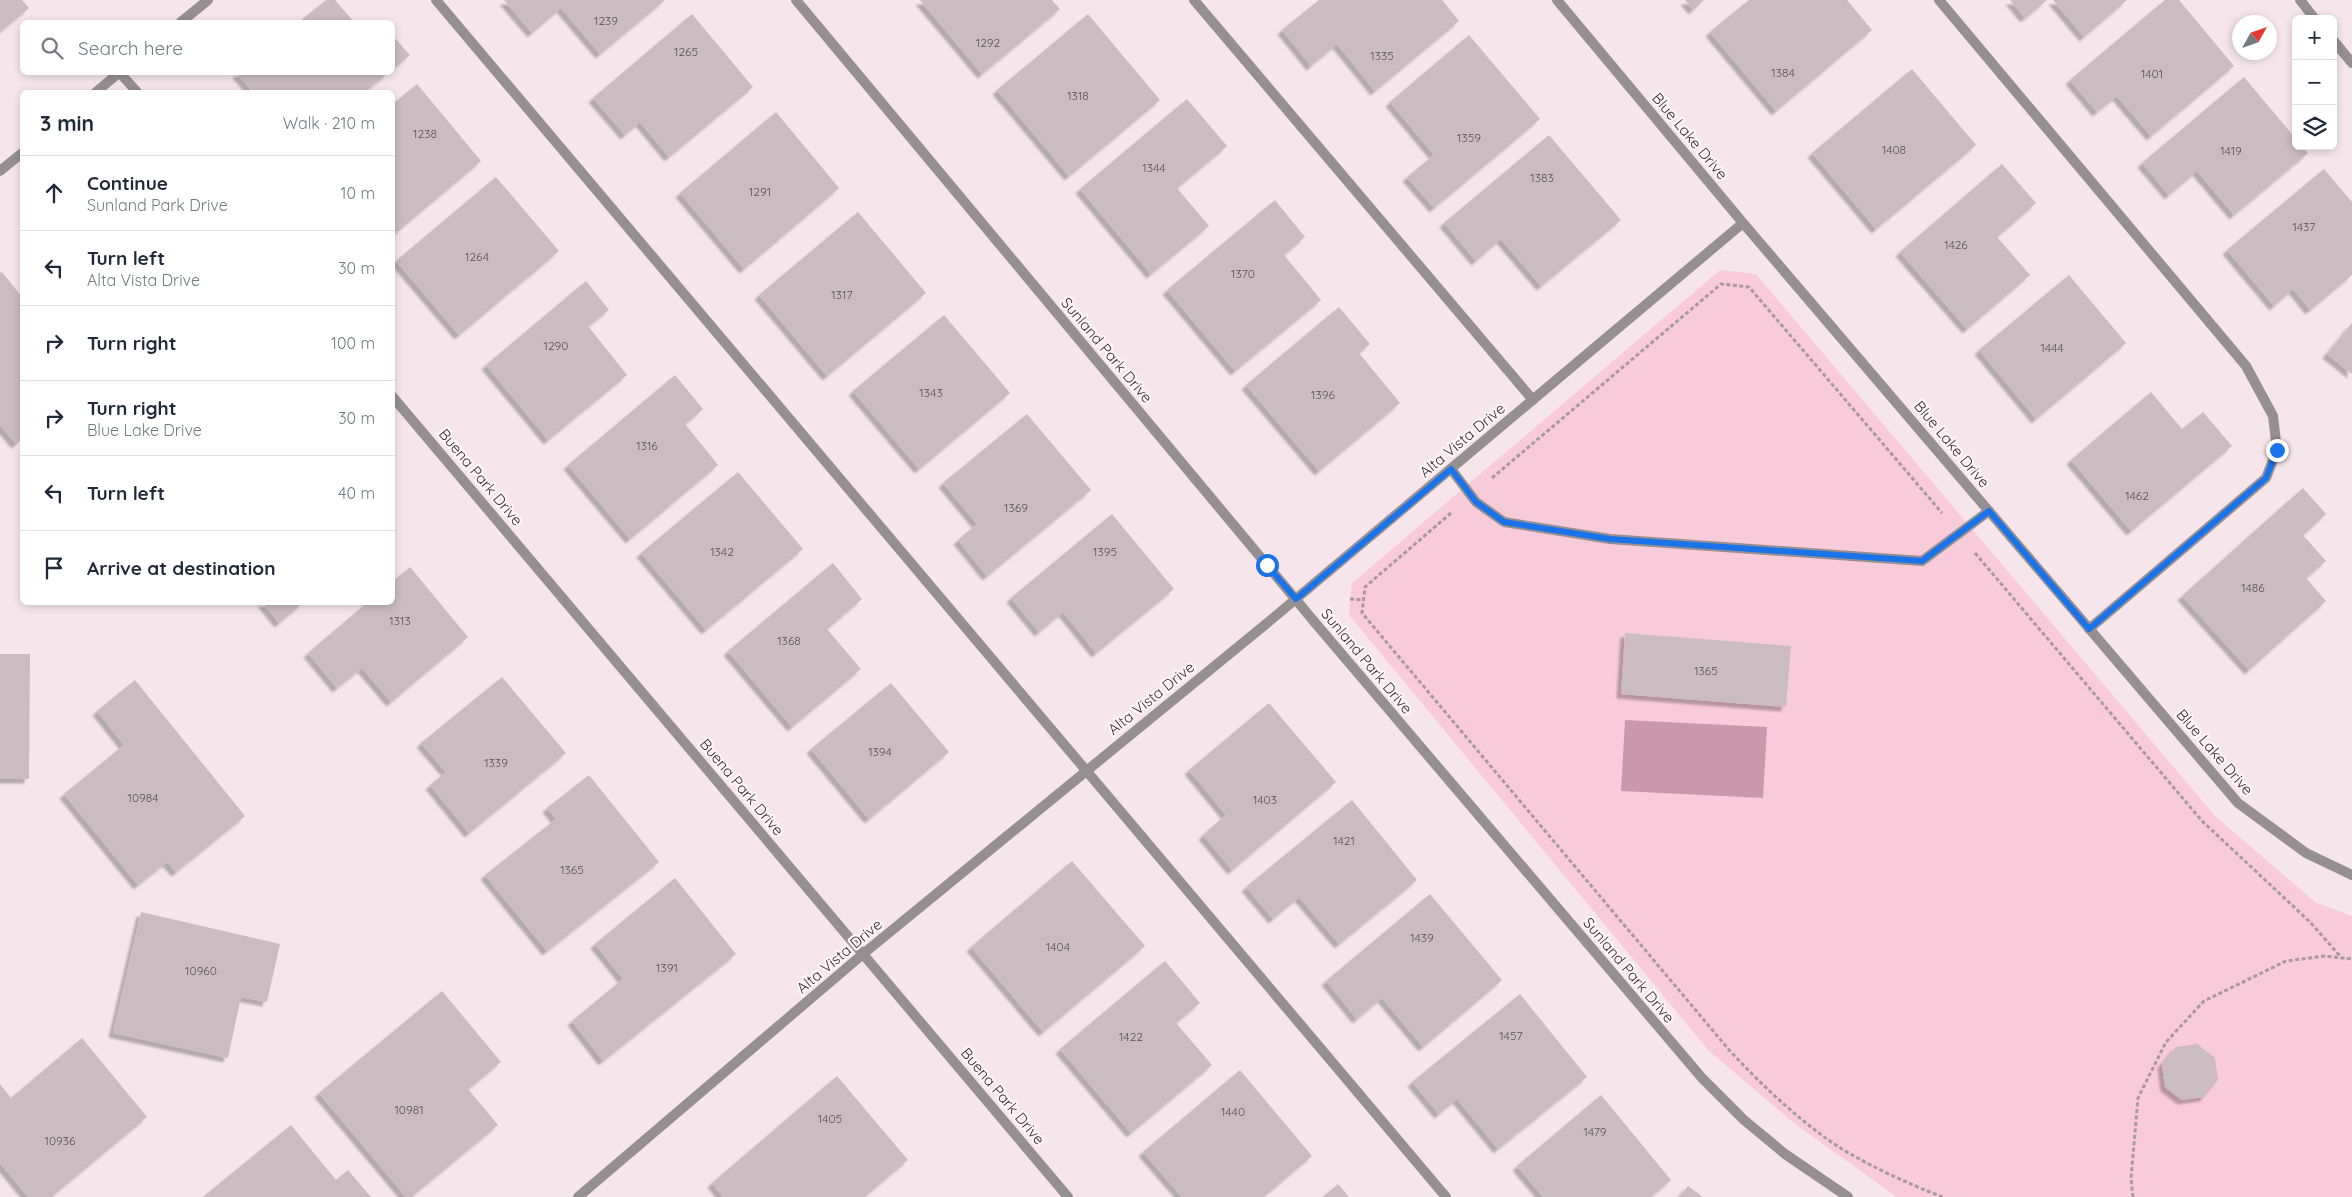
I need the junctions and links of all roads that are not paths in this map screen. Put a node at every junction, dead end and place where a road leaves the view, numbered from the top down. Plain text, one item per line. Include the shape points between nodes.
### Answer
1 (208, 0) edge
2 (436, 0) edge
3 (796, 0) edge
4 (1194, 0) edge
5 (1557, 0) edge
6 (1939, 0) edge
7 (2300, 0) edge
8 (2312, 15) edge
9 (183, 20) edge
10 (2337, 45) edge
11 (2352, 63) edge
12 (117, 75) edge
13 (122, 75) edge
14 (99, 90) edge
15 (135, 90) edge
16 (20, 155) edge
17 (0, 171) edge
18 (1743, 223) junction
19 (395, 400) edge
20 (1533, 400) junction
21 (1451, 469) junction
22 (1989, 511) junction
23 (1296, 599) junction
24 (2089, 629) junction
25 (1088, 770) junction
26 (2352, 876) edge
27 (863, 954) junction
28 (578, 1197) edge
29 (1068, 1197) edge
30 (1446, 1197) edge
31 (1848, 1197) edge

1 - 9 street
2 - 25 street
3 - 23 street, Sunland Park Drive
4 - 20 street
5 - 18 street, Blue Lake Drive
6 - 24 street via 2246,366 2272,416 2277,450 2266,478
7 - 8 street
10 - 11 street
12 - 14 street
13 - 15 street
16 - 17 street
18 - 20 street, Alta Vista Drive
18 - 22 street, Blue Lake Drive
19 - 27 street, Buena Park Drive
20 - 21 street, Alta Vista Drive
21 - 22 street via 1476,502 1504,522 1610,539 1922,561
21 - 23 street, Alta Vista Drive
22 - 24 street, Blue Lake Drive
23 - 25 street, Alta Vista Drive
23 - 31 street, Sunland Park Drive via 1702,1078 1744,1120
24 - 26 street, Blue Lake Drive via 2238,803 2306,853
25 - 27 street, Alta Vista Drive
25 - 30 street
27 - 28 street, Alta Vista Drive
27 - 29 street, Buena Park Drive

